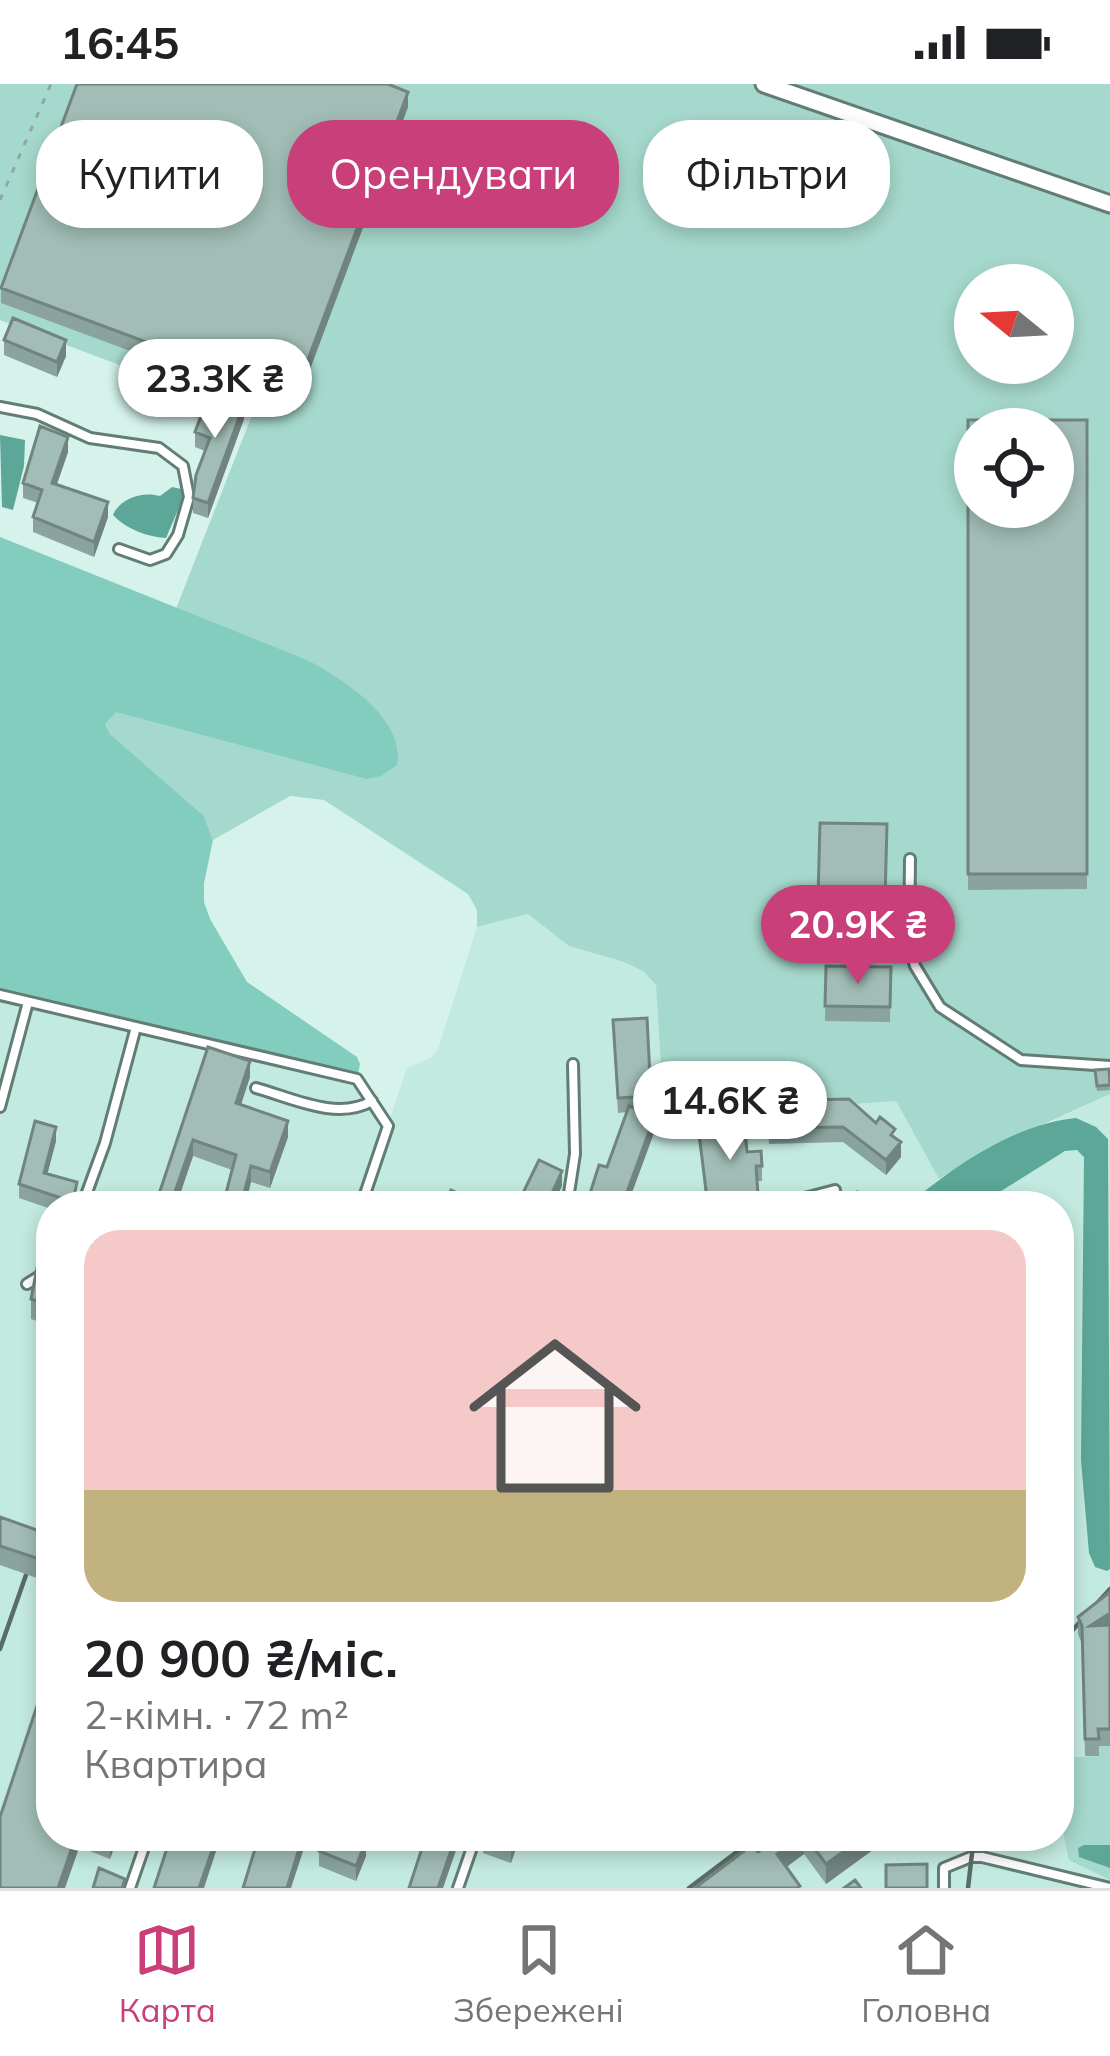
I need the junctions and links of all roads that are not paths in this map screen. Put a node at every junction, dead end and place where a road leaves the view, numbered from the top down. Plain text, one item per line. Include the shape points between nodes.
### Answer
1 (764, 84) edge
2 (1110, 204) edge
3 (0, 407) edge
4 (119, 549) dead end
5 (910, 859) dead end
6 (0, 995) edge
7 (28, 1002) junction
8 (136, 1027) junction
9 (573, 1064) dead end
10 (1110, 1066) edge
11 (256, 1088) dead end
12 (372, 1101) junction
13 (0, 1107) edge
14 (835, 1190) dead end
15 (87, 1191) edge
16 (366, 1191) edge
17 (569, 1191) edge
18 (831, 1191) edge
19 (36, 1278) edge
20 (27, 1283) dead end
21 (143, 1851) edge
22 (471, 1851) edge
23 (130, 1888) edge
24 (458, 1888) edge
25 (944, 1888) edge
26 (1110, 1888) edge

1 - 2 street
3 - 4 lane via 90,438 158,448 184,466 189,497 166,554 150,560
5 - 10 lane via 909,945 940,1007 1021,1060
6 - 7 lane
7 - 8 lane
7 - 13 lane
8 - 12 lane via 357,1079
8 - 15 lane
9 - 17 lane
11 - 12 lane via 328,1109
12 - 16 lane via 388,1126
14 - 18 lane
19 - 20 lane
21 - 23 lane
22 - 24 lane
25 - 26 lane via 944,1868 971,1857

